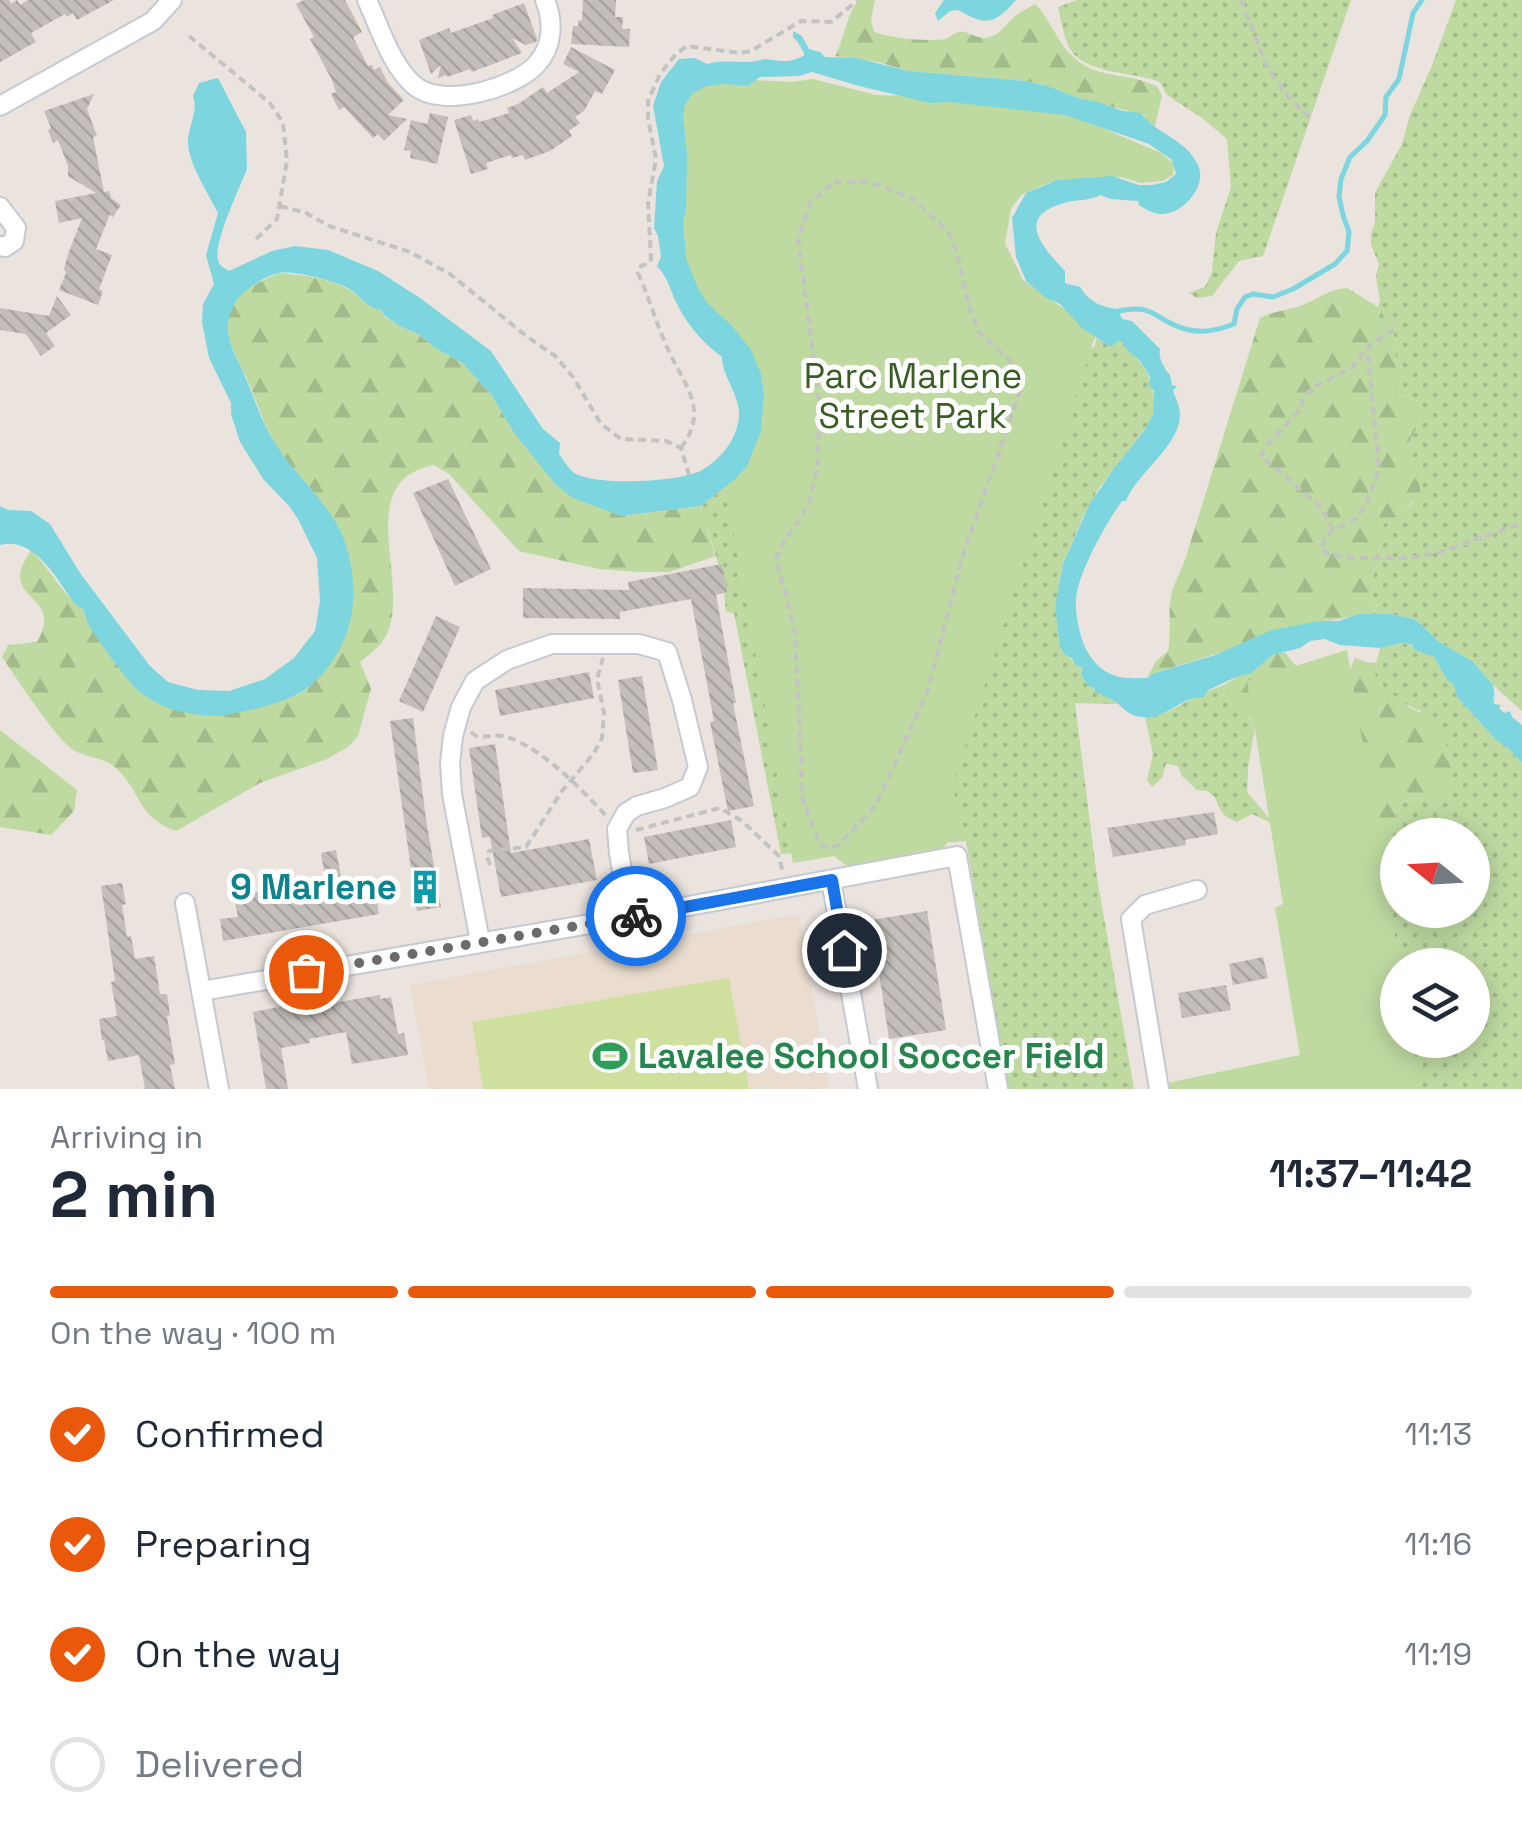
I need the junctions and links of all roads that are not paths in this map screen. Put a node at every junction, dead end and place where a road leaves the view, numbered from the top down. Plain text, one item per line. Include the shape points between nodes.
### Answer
1 (172, 0) edge
2 (367, 0) edge
3 (545, 0) edge
4 (0, 106) edge
5 (0, 208) edge
6 (0, 246) edge
7 (832, 880) junction
8 (1197, 890) dead end
9 (185, 903) dead end
10 (630, 917) junction
11 (480, 942) junction
12 (202, 991) junction
13 (219, 1089) edge
14 (868, 1089) edge
15 (998, 1089) edge
16 (1159, 1089) edge

1 - 4 street via 153,21
2 - 3 street via 404,76 424,92 447,97 486,90 537,64 552,32
5 - 6 street via 16,228 14,241
7 - 10 street
7 - 14 street
7 - 15 street via 957,856
8 - 16 street via 1145,905 1131,919
9 - 12 street
10 - 11 street
10 - 11 street via 618,829 628,827 626,813 637,806 690,787 698,767 682,700 667,652 640,644 552,644 507,660 475,681 453,736 452,794
11 - 12 street
12 - 13 street

